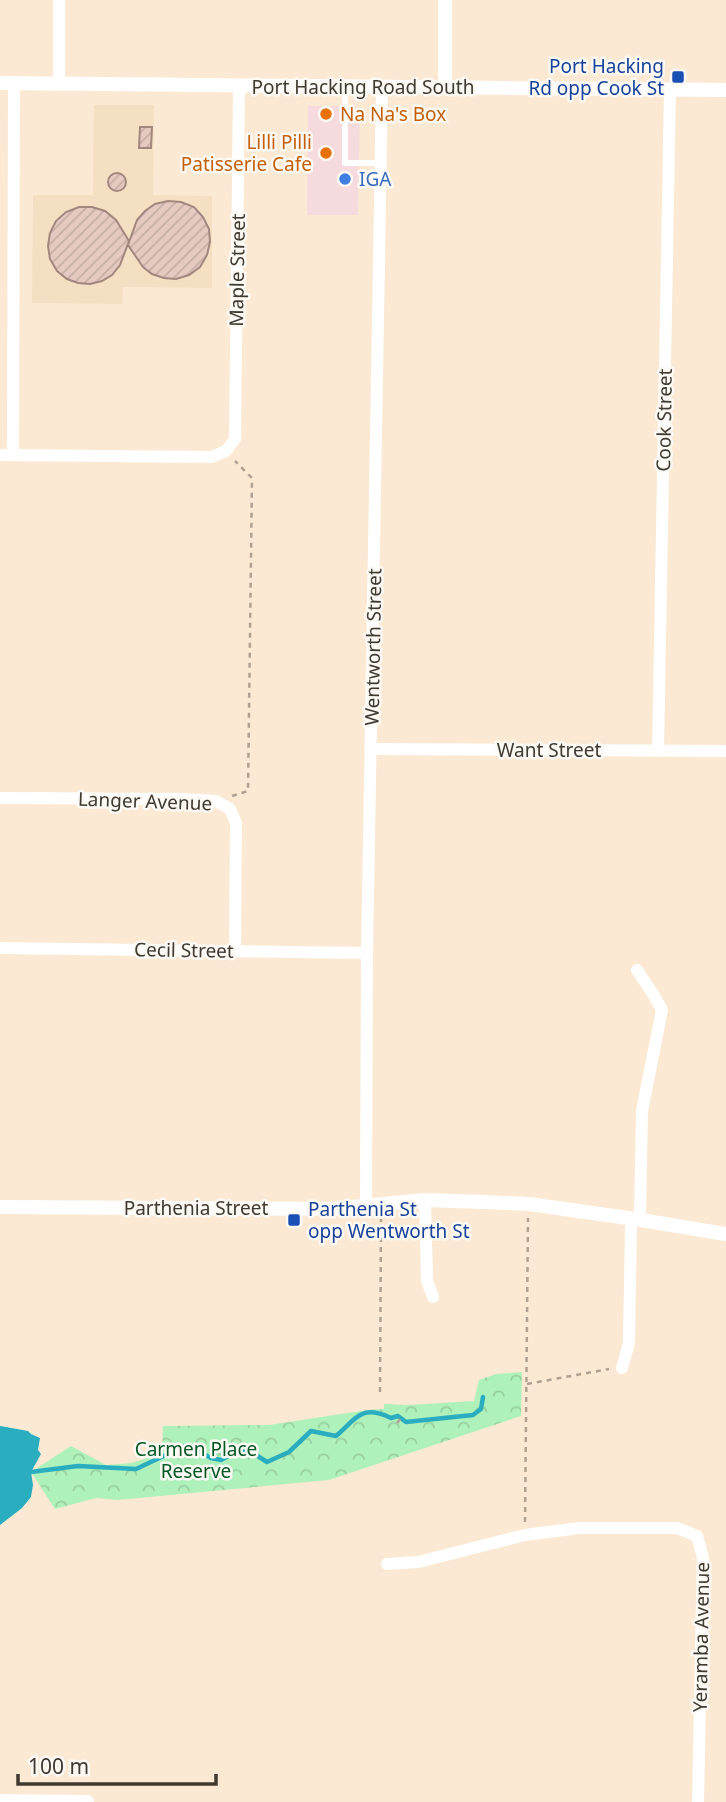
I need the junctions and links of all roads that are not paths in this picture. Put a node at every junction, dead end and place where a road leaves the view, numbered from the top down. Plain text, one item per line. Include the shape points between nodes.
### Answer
1 (59, 0) edge
2 (445, 0) edge
3 (7, 83) edge
4 (59, 84) junction
5 (345, 86) junction
6 (239, 87) junction
7 (382, 87) junction
8 (446, 88) junction
9 (670, 90) junction
10 (726, 90) edge
11 (381, 163) junction
12 (7, 455) edge
13 (372, 749) junction
14 (658, 751) junction
15 (726, 751) edge
16 (0, 798) edge
17 (0, 948) edge
18 (235, 951) junction
19 (367, 953) junction
20 (637, 970) dead end
21 (425, 1200) junction
22 (374, 1206) junction
23 (0, 1207) edge
24 (635, 1219) junction
25 (726, 1234) edge
26 (433, 1297) dead end
27 (622, 1368) road end
28 (387, 1564) dead end
29 (0, 1801) edge
30 (51, 1802) edge
31 (87, 1802) edge
32 (698, 1802) edge

1 - 4 street
2 - 8 street
3 - 4 street, Port Hacking Road South
3 - 12 street
4 - 6 street, Port Hacking Road South
5 - 6 street, Port Hacking Road South
5 - 7 street, Port Hacking Road South
5 - 11 lane via 345,163
6 - 12 street, Maple Street via 235,439 226,451 212,457
7 - 8 street, Port Hacking Road South
7 - 11 street, Wentworth Street
8 - 9 street, Port Hacking Road South
9 - 10 street, Port Hacking Road South
9 - 14 street, Cook Street
11 - 13 street, Wentworth Street
13 - 14 street, Want Street
13 - 19 street, Wentworth Street
14 - 15 street, Want Street
16 - 18 street, Langer Avenue via 183,799 216,801 230,809 236,823
17 - 18 street, Cecil Street
18 - 19 street, Cecil Street
19 - 22 street, Wentworth Street
20 - 24 street via 662,1010 642,1111 640,1213
21 - 22 street, Parthenia Street
21 - 24 street, Parthenia Street via 529,1204
21 - 26 street via 426,1281
22 - 23 street, Parthenia Street
24 - 25 street, Parthenia Street
24 - 27 street via 631,1226 629,1343
28 - 32 street, Yeramba Avenue via 418,1562 525,1535 579,1528 677,1528 696,1536 703,1558
29 - 30 street
30 - 31 street

